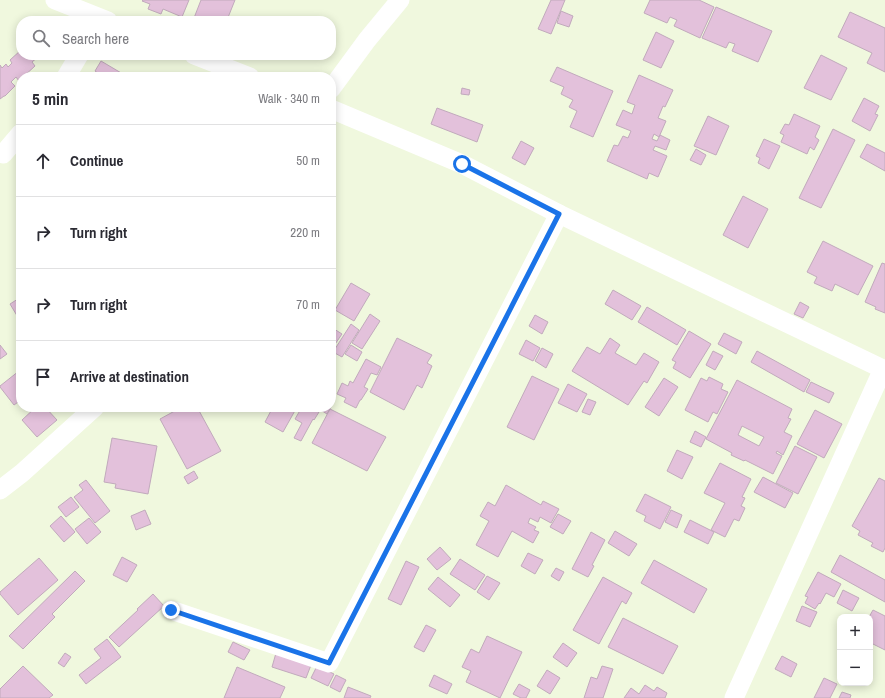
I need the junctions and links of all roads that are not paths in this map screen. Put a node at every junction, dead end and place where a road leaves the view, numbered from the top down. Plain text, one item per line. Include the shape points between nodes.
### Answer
1 (55, 0) edge
2 (400, 0) edge
3 (93, 16) edge
4 (77, 60) edge
5 (207, 60) edge
6 (69, 72) edge
7 (237, 72) edge
8 (336, 82) edge
9 (336, 111) edge
10 (16, 139) edge
11 (3, 154) dead end
12 (559, 214) junction
13 (884, 370) edge
14 (89, 412) edge
15 (0, 490) edge
16 (171, 610) dead end
17 (734, 698) edge

1 - 3 street
2 - 8 street
4 - 6 street
5 - 7 street
9 - 12 street via 462,164
10 - 11 street
12 - 13 street
12 - 16 street via 329,663
13 - 17 street
14 - 15 street

